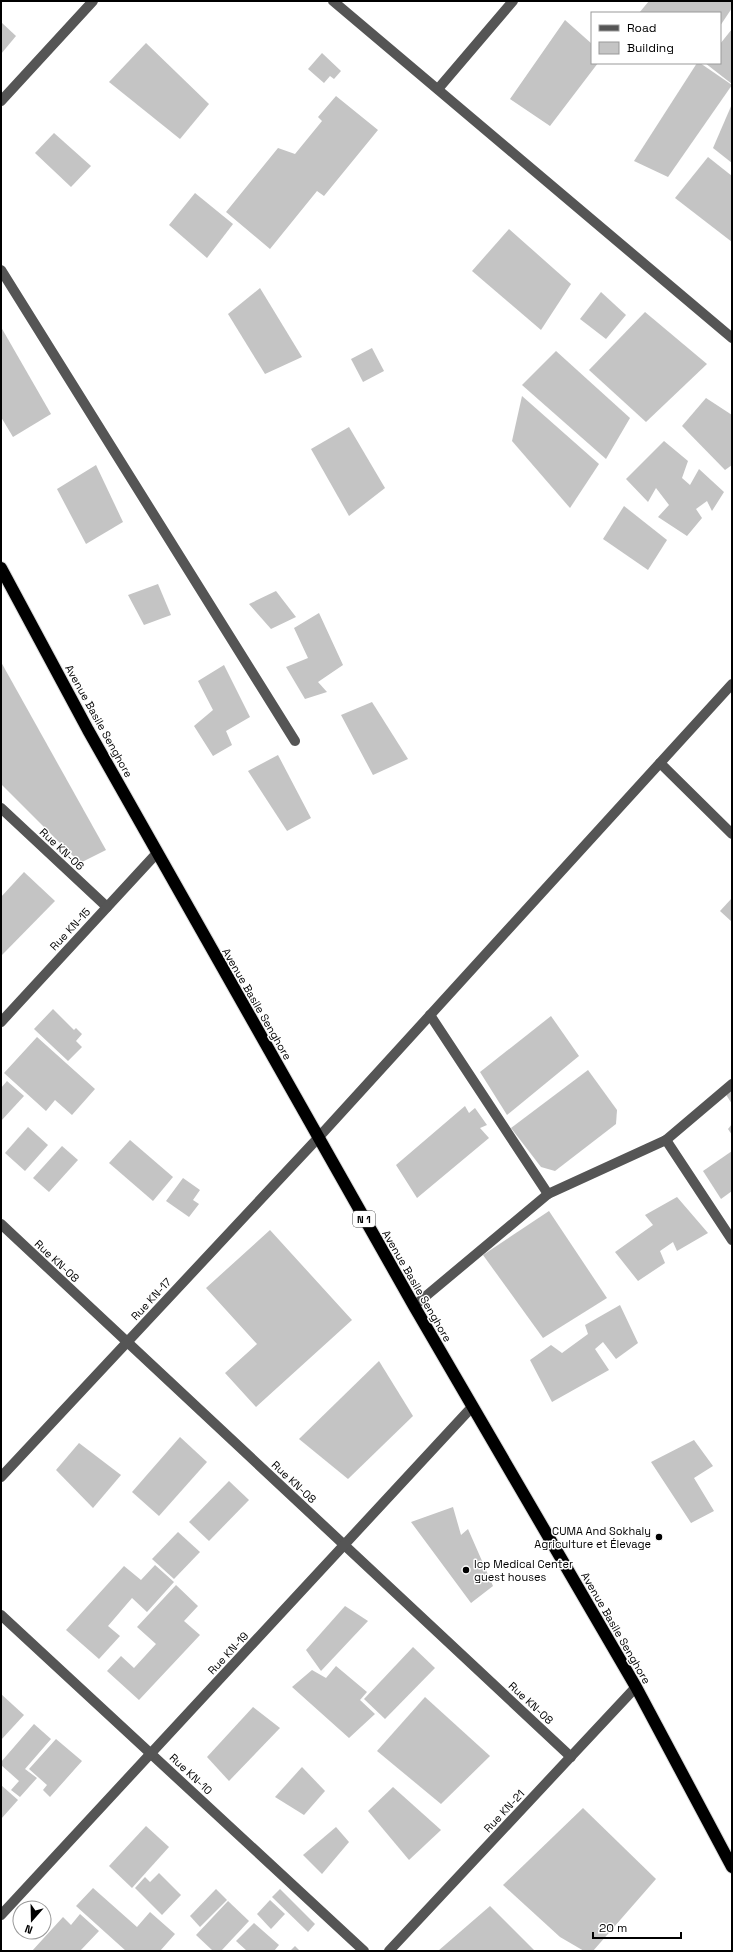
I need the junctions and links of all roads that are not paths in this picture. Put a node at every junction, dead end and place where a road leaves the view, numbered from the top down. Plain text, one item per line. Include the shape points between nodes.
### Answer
1 (93, 1) edge
2 (333, 1) edge
3 (513, 1) edge
4 (438, 89) junction
5 (1, 101) edge
6 (1, 270) edge
7 (732, 338) edge
8 (1, 568) edge
9 (4, 583) edge
10 (732, 684) edge
11 (295, 741) dead end
12 (660, 764) junction
13 (1, 808) edge
14 (732, 834) edge
15 (157, 853) junction
16 (107, 907) junction
17 (430, 1015) junction
18 (1, 1022) edge
19 (732, 1084) edge
20 (318, 1138) junction
21 (666, 1140) junction
22 (548, 1194) junction
23 (1, 1224) edge
24 (732, 1240) edge
25 (414, 1306) junction
26 (127, 1342) junction
27 (472, 1407) junction
28 (1, 1477) edge
29 (344, 1545) junction
30 (1, 1615) edge
31 (636, 1687) junction
32 (151, 1754) junction
33 (571, 1757) junction
34 (732, 1867) edge
35 (1, 1916) edge
36 (364, 1951) edge
37 (389, 1951) edge

1 - 5 street
2 - 4 street
3 - 4 street
4 - 7 street
6 - 11 street
8 - 9 highway, Avenue Basile Senghore / N 1
9 - 15 highway, Avenue Basile Senghore / N 1
10 - 12 street, Rue KN-17
12 - 14 street
12 - 17 street, Rue KN-17
13 - 16 street, Rue KN-06
15 - 16 street, Rue KN-15
15 - 20 highway, Avenue Basile Senghore / N 1
16 - 18 street, Rue KN-15
17 - 20 street, Rue KN-17
17 - 22 street
19 - 21 street
20 - 25 highway, Avenue Basile Senghore / N 1
20 - 26 street, Rue KN-17
21 - 22 street
21 - 24 street
22 - 25 street
23 - 26 street, Rue KN-08
25 - 27 highway, Avenue Basile Senghore / N 1
26 - 28 street, Rue KN-17
26 - 29 street, Rue KN-08
27 - 29 street, Rue KN-19
27 - 31 highway, Avenue Basile Senghore / N 1
29 - 32 street, Rue KN-19
29 - 33 street, Rue KN-08
30 - 32 street, Rue KN-10
31 - 33 street, Rue KN-21
31 - 34 highway, Avenue Basile Senghore / N 1
32 - 35 street, Rue KN-19
32 - 36 street, Rue KN-10
33 - 37 street, Rue KN-21

